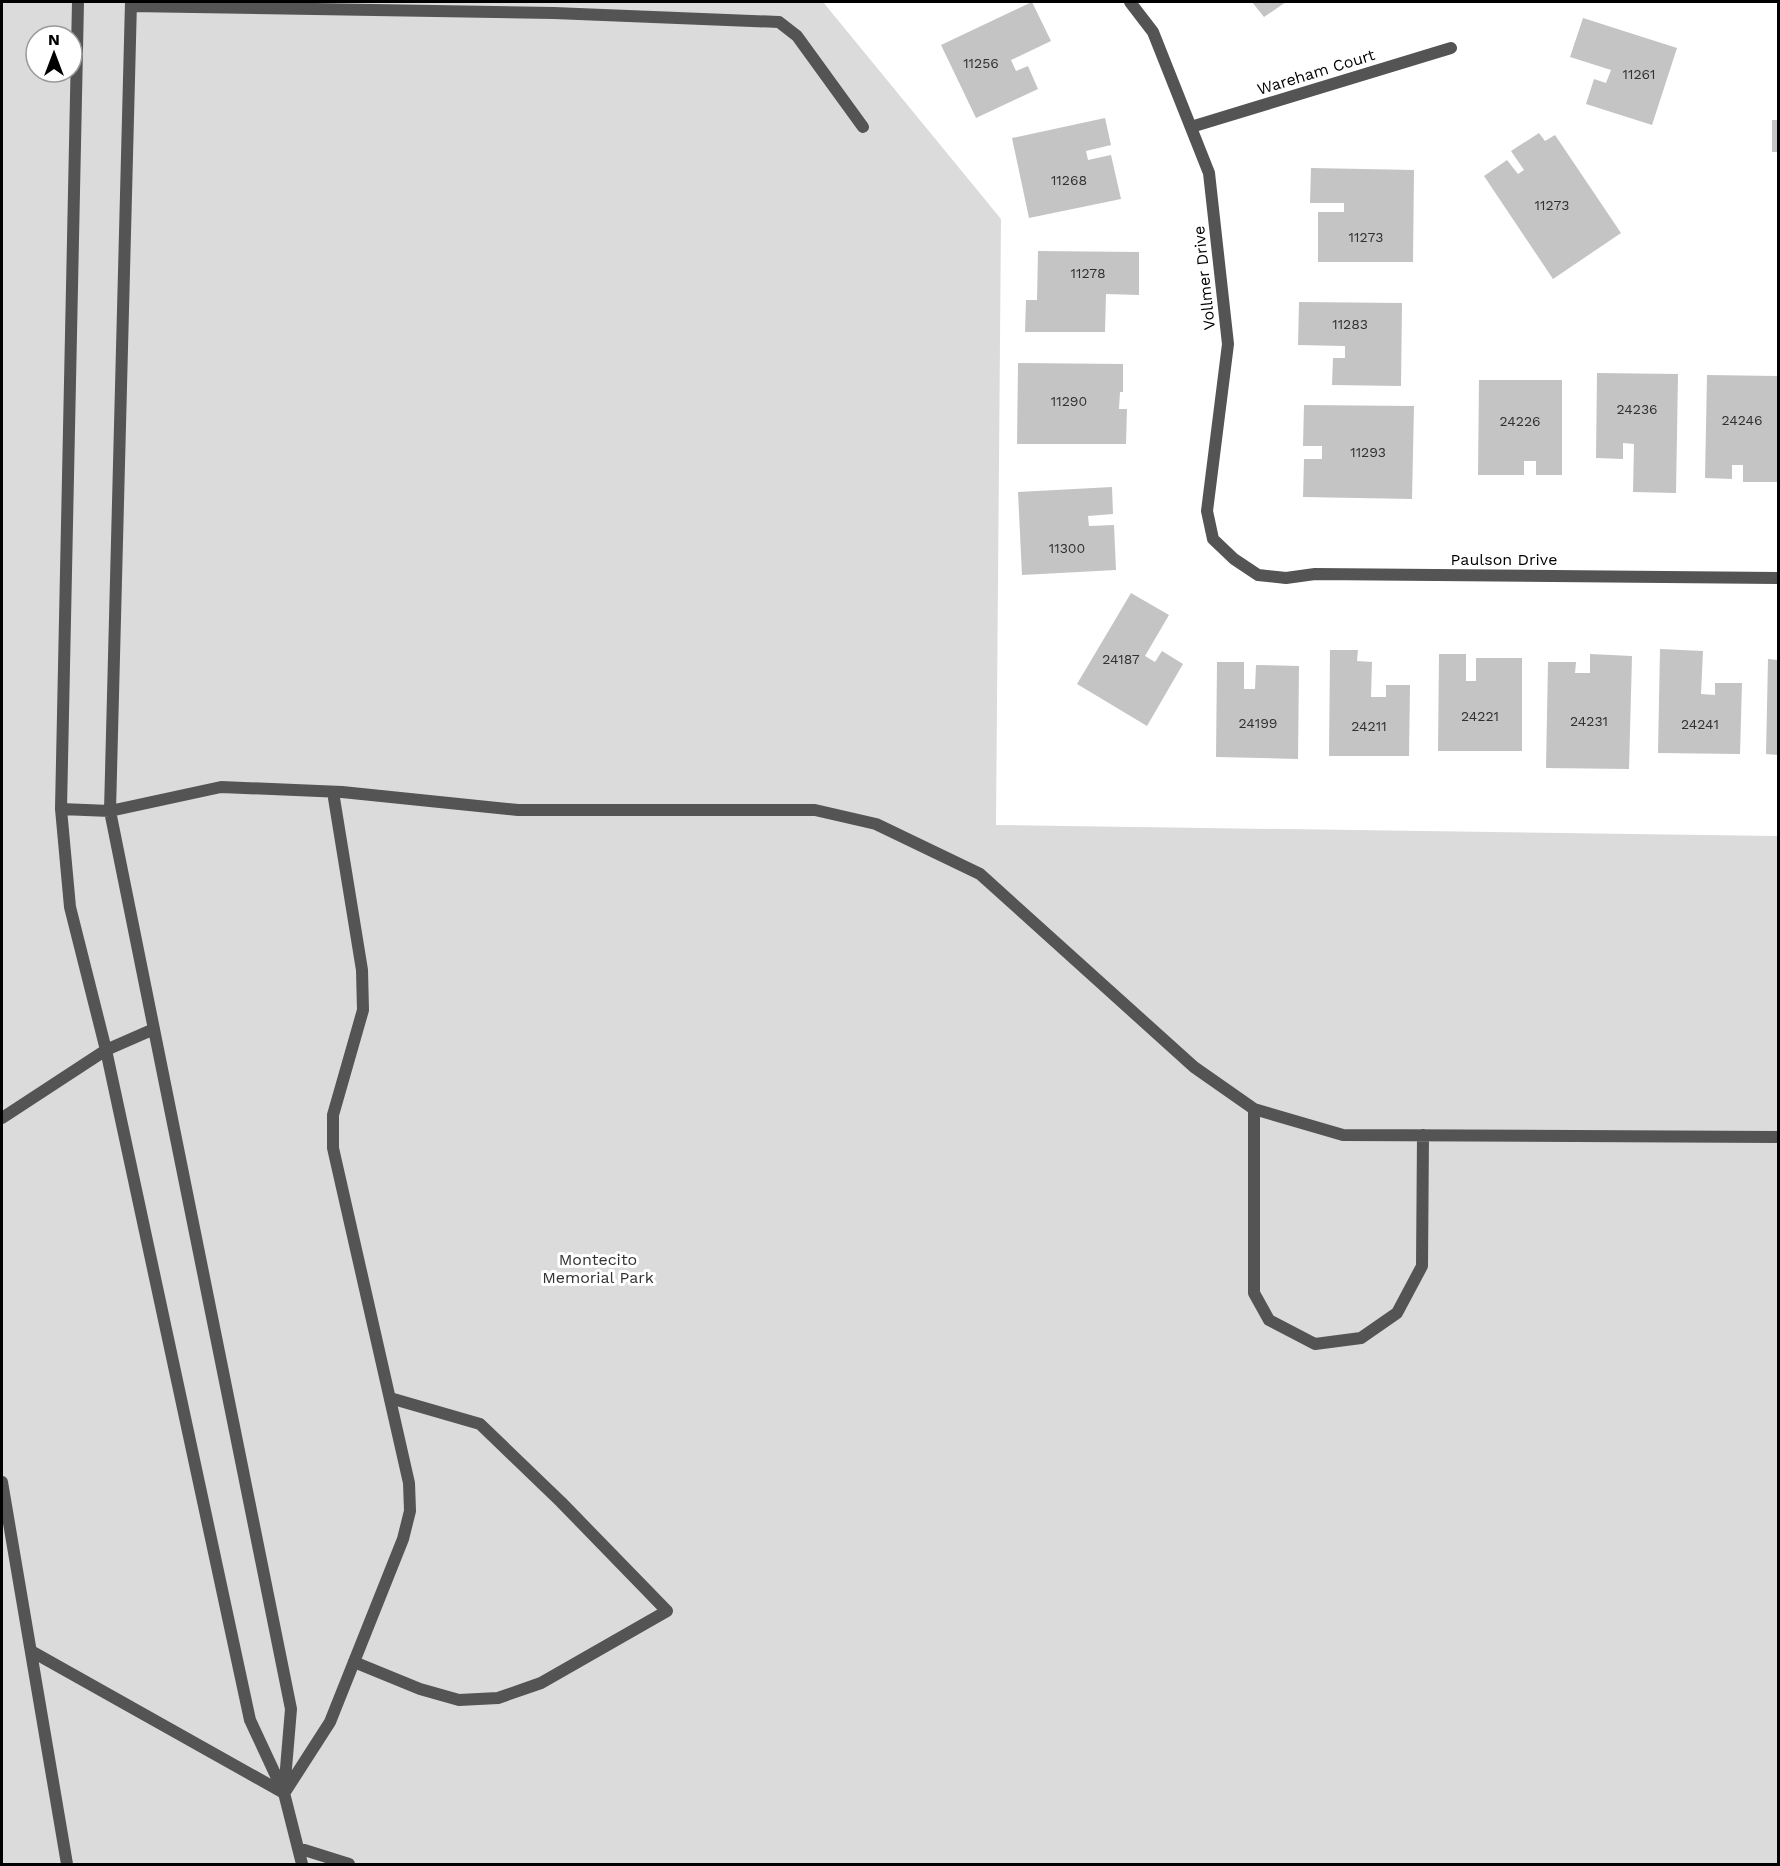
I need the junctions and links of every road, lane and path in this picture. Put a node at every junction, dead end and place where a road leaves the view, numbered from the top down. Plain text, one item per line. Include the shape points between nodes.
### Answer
1 (78, 2) edge
2 (1131, 2) edge
3 (131, 4) edge
4 (553, 7) edge
5 (1451, 48) dead end
6 (863, 127) dead end
7 (1191, 127) junction
8 (1234, 559) joint
9 (1779, 578) edge
10 (333, 792) junction
11 (61, 809) junction
12 (110, 812) junction
13 (154, 1029) junction
14 (106, 1050) junction
15 (1254, 1109) junction
16 (2, 1118) edge
17 (1423, 1135) junction
18 (1779, 1137) edge
19 (390, 1398) junction
20 (2, 1482) edge
21 (30, 1651) junction
22 (354, 1662) junction
23 (284, 1793) junction
24 (298, 1848) junction
25 (67, 1864) edge
26 (303, 1864) edge
27 (350, 1864) edge

1 - 11 street
2 - 7 street, Vollmer Drive via 1153,32
3 - 4 street
3 - 12 street
4 - 6 street via 779,22 797,36
5 - 7 street, Wareham Court
7 - 8 street, Vollmer Drive via 1209,173 1228,344 1208,511 1213,539
8 - 9 street, Paulson Drive via 1258,575 1286,578 1315,574
10 - 12 street via 221,787
10 - 15 street via 518,810 815,810 876,824 980,874 1194,1067
10 - 19 street via 362,970 363,1010 333,1115 333,1148
11 - 12 street
11 - 14 street via 70,907
12 - 13 street
13 - 14 street
13 - 23 street via 291,1709
14 - 16 street
14 - 23 street via 250,1720
15 - 17 street via 1343,1135
15 - 17 street via 1254,1293 1269,1320 1315,1344 1361,1338 1397,1314 1422,1266
17 - 18 street
19 - 22 street via 409,1484 410,1511 403,1539
19 - 22 street via 480,1424 667,1611 541,1683 498,1698 459,1700
20 - 21 street
21 - 23 street
21 - 25 street
22 - 23 street via 330,1722
23 - 24 street
24 - 26 street
24 - 27 street

